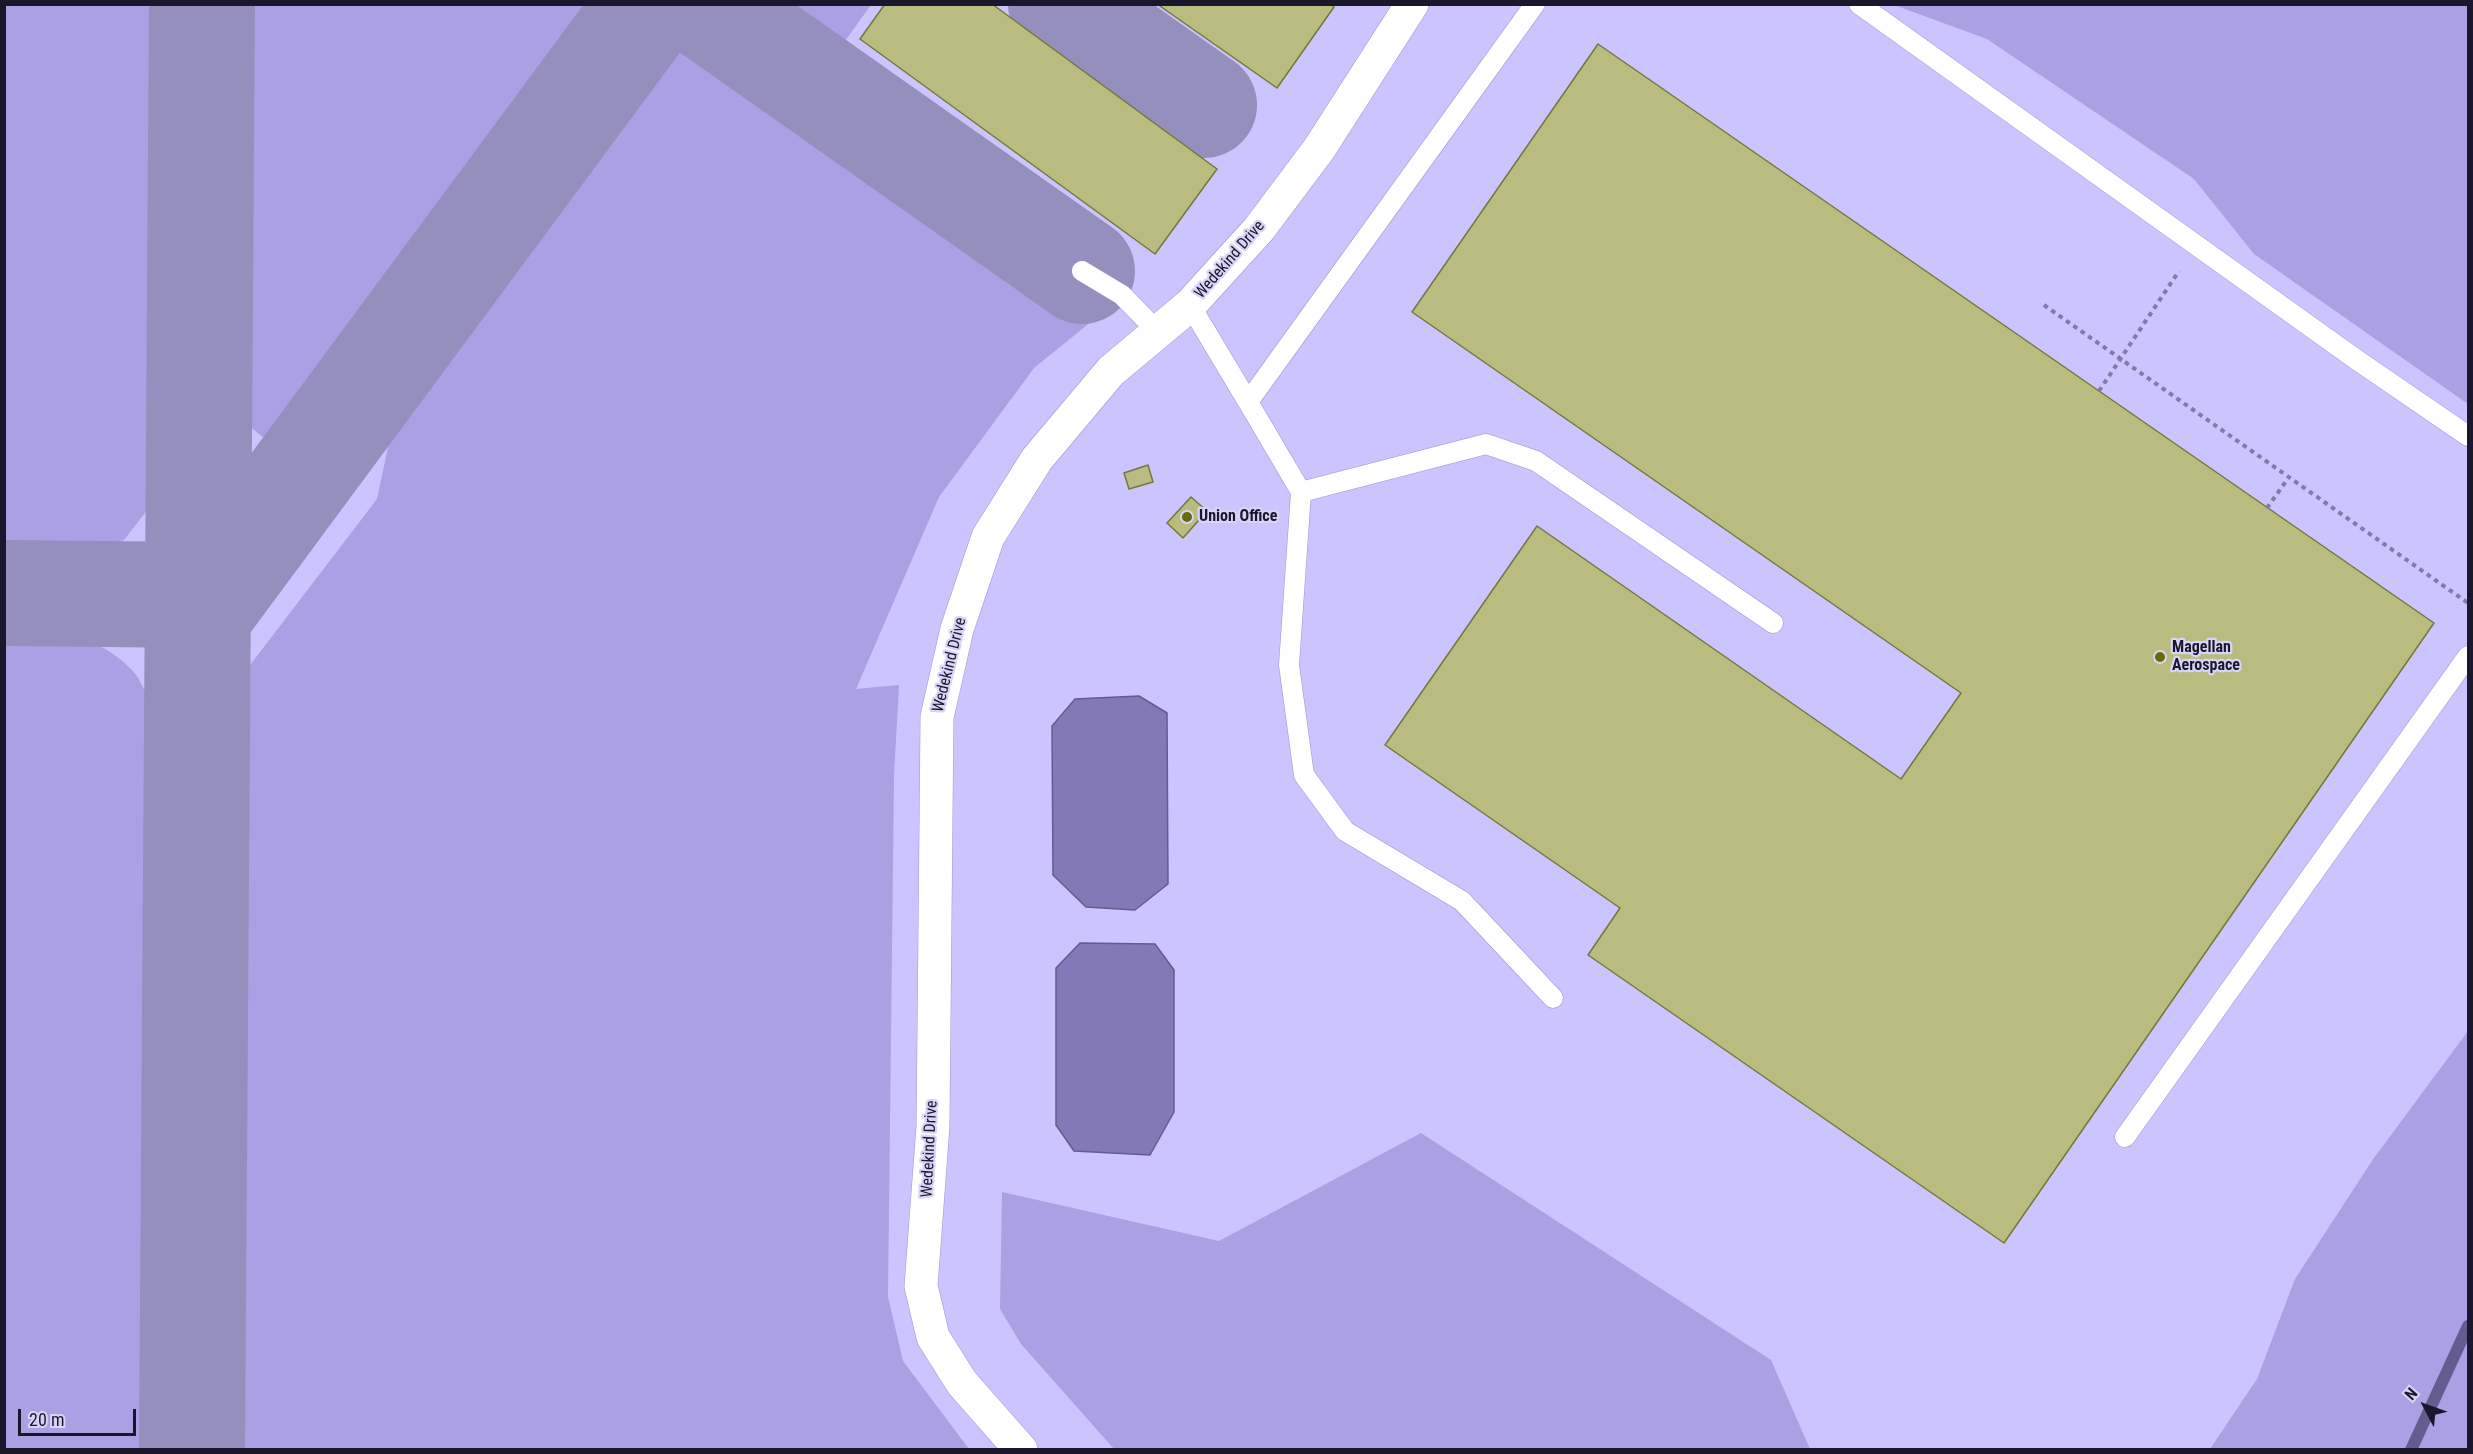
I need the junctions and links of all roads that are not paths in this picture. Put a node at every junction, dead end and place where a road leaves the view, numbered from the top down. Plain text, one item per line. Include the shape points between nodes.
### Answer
1 (1412, 4) edge
2 (1534, 4) edge
3 (1859, 4) edge
4 (1082, 271) dead end
5 (1190, 305) junction
6 (1158, 332) junction
7 (1248, 402) junction
8 (2469, 436) edge
9 (1301, 492) junction
10 (1773, 623) dead end
11 (2469, 656) edge
12 (1553, 998) dead end
13 (2126, 1137) dead end
14 (1021, 1449) edge

1 - 5 street, Wedekind Drive via 1312,158 1259,229
2 - 7 lane
3 - 8 lane
4 - 6 lane via 1122,295
5 - 6 street, Wedekind Drive
5 - 7 lane
6 - 14 street, Wedekind Drive via 1111,371 1037,459 988,537 957,629 936,717 933,1126 921,1286 933,1337 962,1383
7 - 9 lane
9 - 10 lane via 1486,444 1536,461
9 - 12 lane via 1289,665 1304,775 1345,831 1462,901
11 - 13 lane

